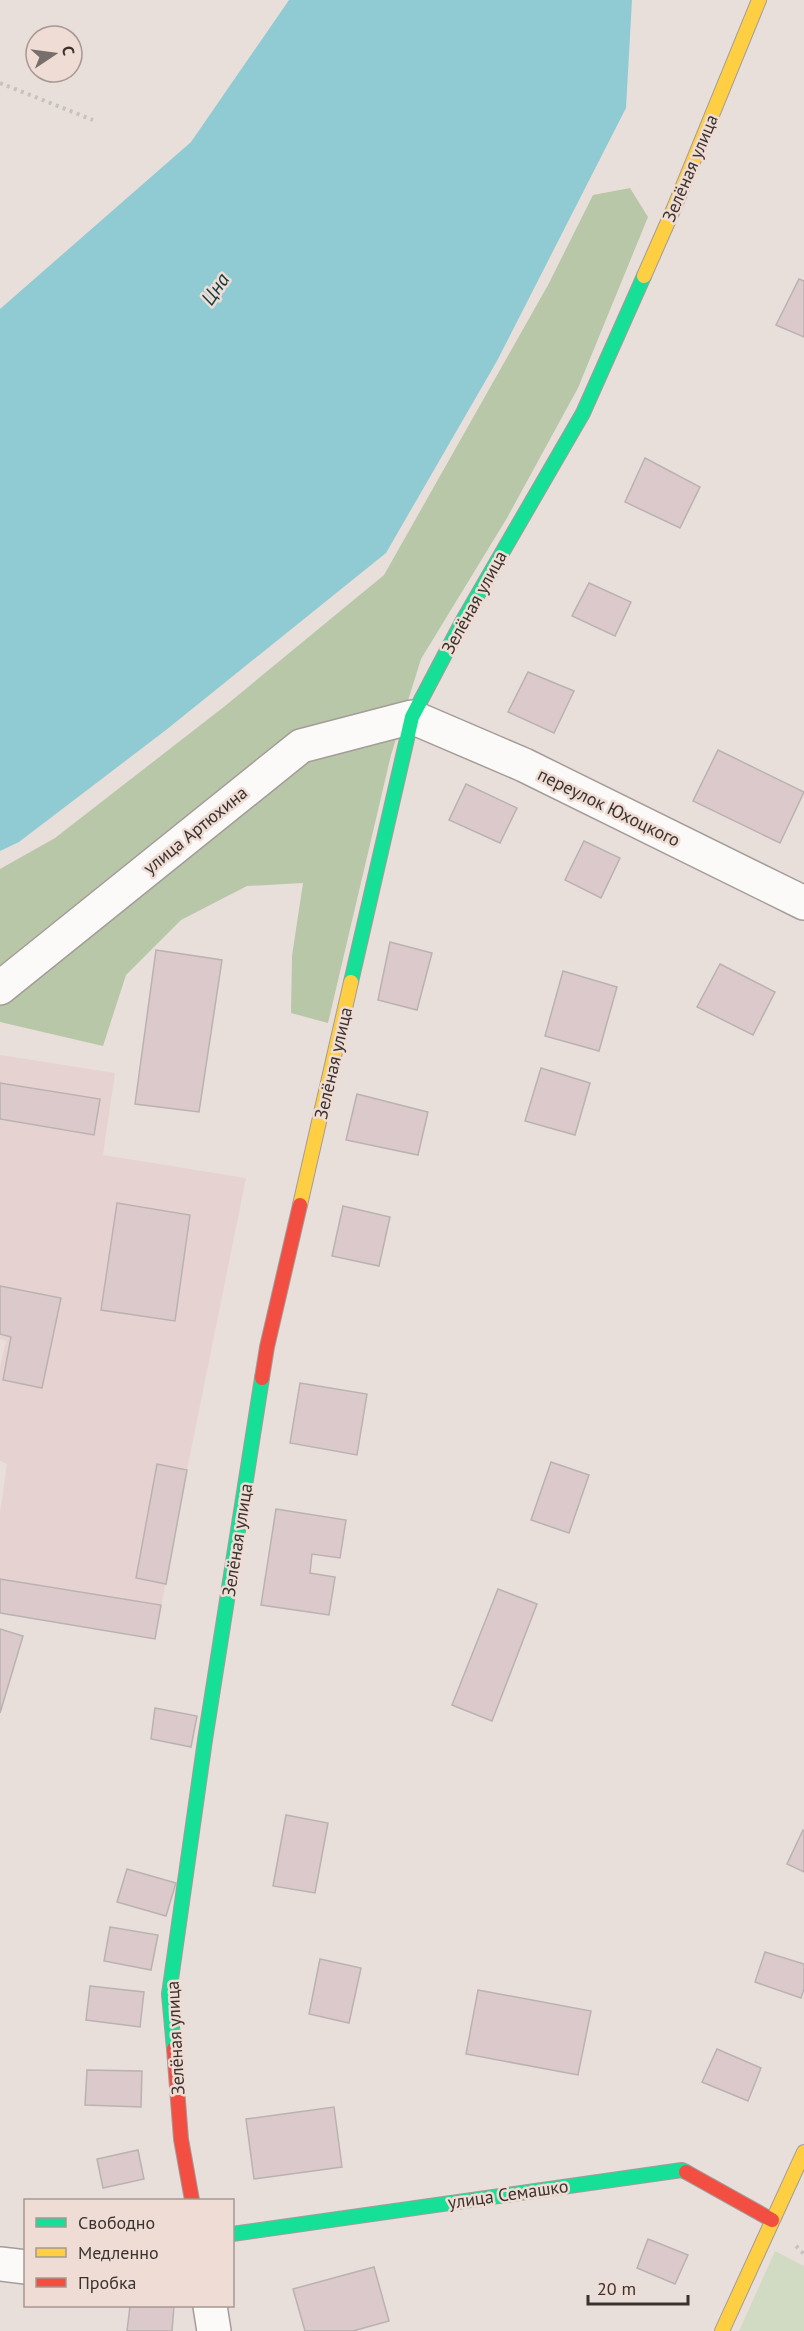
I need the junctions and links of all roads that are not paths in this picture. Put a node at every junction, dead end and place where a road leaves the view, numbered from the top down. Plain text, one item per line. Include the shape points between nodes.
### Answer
1 (759, 0) edge
2 (412, 717) junction
3 (804, 903) edge
4 (0, 988) edge
5 (804, 2152) edge
6 (192, 2199) edge
7 (772, 2220) junction
8 (234, 2234) edge
9 (0, 2264) edge
10 (24, 2267) edge
11 (210, 2307) edge
12 (214, 2331) edge
13 (722, 2331) edge

1 - 2 street, Зелёная улица via 583,413
2 - 3 street, переулок Юхоцкого via 524,765
2 - 4 street, улица Артюхина via 301,746
2 - 6 street, Зелёная улица via 267,1347 205,1740 170,1994 181,2139
5 - 7 street
7 - 8 street, улица Семашко via 682,2170
7 - 13 street
9 - 10 street
11 - 12 street

